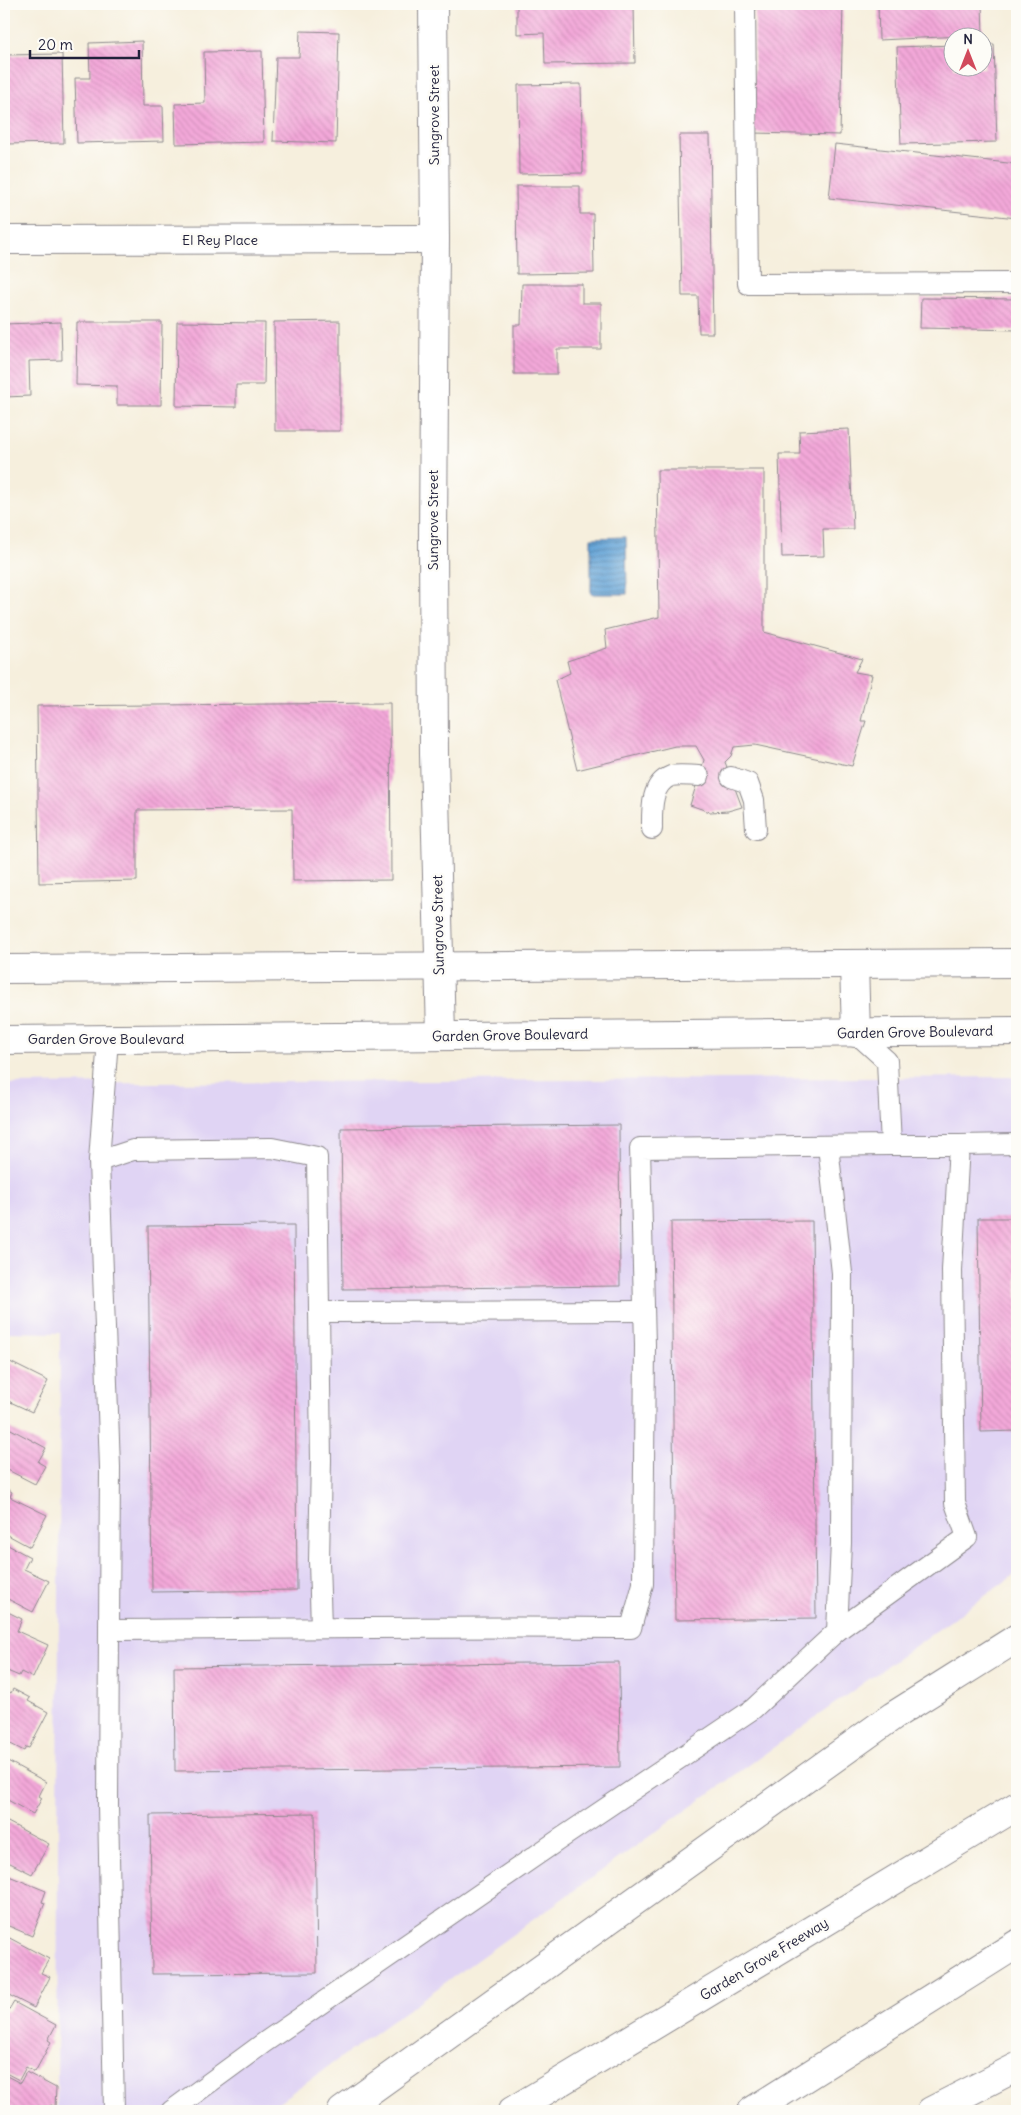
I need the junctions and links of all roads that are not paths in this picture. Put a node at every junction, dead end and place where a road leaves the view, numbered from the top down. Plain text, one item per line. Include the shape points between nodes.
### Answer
1 (434, 4) edge
2 (746, 4) edge
3 (435, 239) junction
4 (4, 240) edge
5 (1017, 284) edge
6 (699, 776) dead end
7 (731, 776) dead end
8 (652, 829) dead end
9 (756, 829) dead end
10 (1017, 963) edge
11 (854, 964) junction
12 (439, 966) junction
13 (4, 969) edge
14 (1017, 1031) edge
15 (856, 1033) junction
16 (441, 1036) junction
17 (108, 1039) junction
18 (4, 1040) edge
19 (1017, 1144) edge
20 (891, 1145) junction
21 (959, 1145) junction
22 (828, 1146) junction
23 (100, 1161) junction
24 (644, 1311) junction
25 (319, 1312) junction
26 (322, 1628) junction
27 (109, 1630) junction
28 (837, 1631) junction
29 (1017, 1638) edge
30 (1017, 1806) edge
31 (1017, 1944) edge
32 (1017, 2066) edge
33 (114, 2111) edge
34 (171, 2111) edge
35 (342, 2111) edge
36 (512, 2111) edge
37 (752, 2111) edge
38 (931, 2111) edge

1 - 3 main road, Sungrove Street
2 - 5 lane via 748,284
3 - 4 main road, El Rey Place
3 - 12 main road, Sungrove Street via 434,755
6 - 8 lane via 672,776 660,783 653,801
7 - 9 lane via 748,783 754,800
10 - 11 main road
11 - 12 main road
11 - 15 main road
12 - 13 main road
12 - 16 main road, Sungrove Street
14 - 15 main road, Garden Grove Boulevard
15 - 16 main road, Garden Grove Boulevard
15 - 20 lane via 887,1061
16 - 17 main road, Garden Grove Boulevard
17 - 18 main road, Garden Grove Boulevard
17 - 23 lane
19 - 21 lane
20 - 21 lane
20 - 22 lane
21 - 28 lane via 952,1270 955,1503 967,1537
22 - 24 lane via 640,1148
22 - 28 lane via 842,1272 841,1543
23 - 25 lane via 133,1150 272,1148 317,1157
23 - 27 lane via 110,1467
24 - 25 lane
24 - 26 lane via 643,1584 631,1628
25 - 26 lane
26 - 27 lane
27 - 33 lane via 108,1805
28 - 34 lane via 753,1708 273,2036
29 - 35 main road via 893,1716
30 - 36 main road, Garden Grove Freeway
31 - 37 main road
32 - 38 main road

